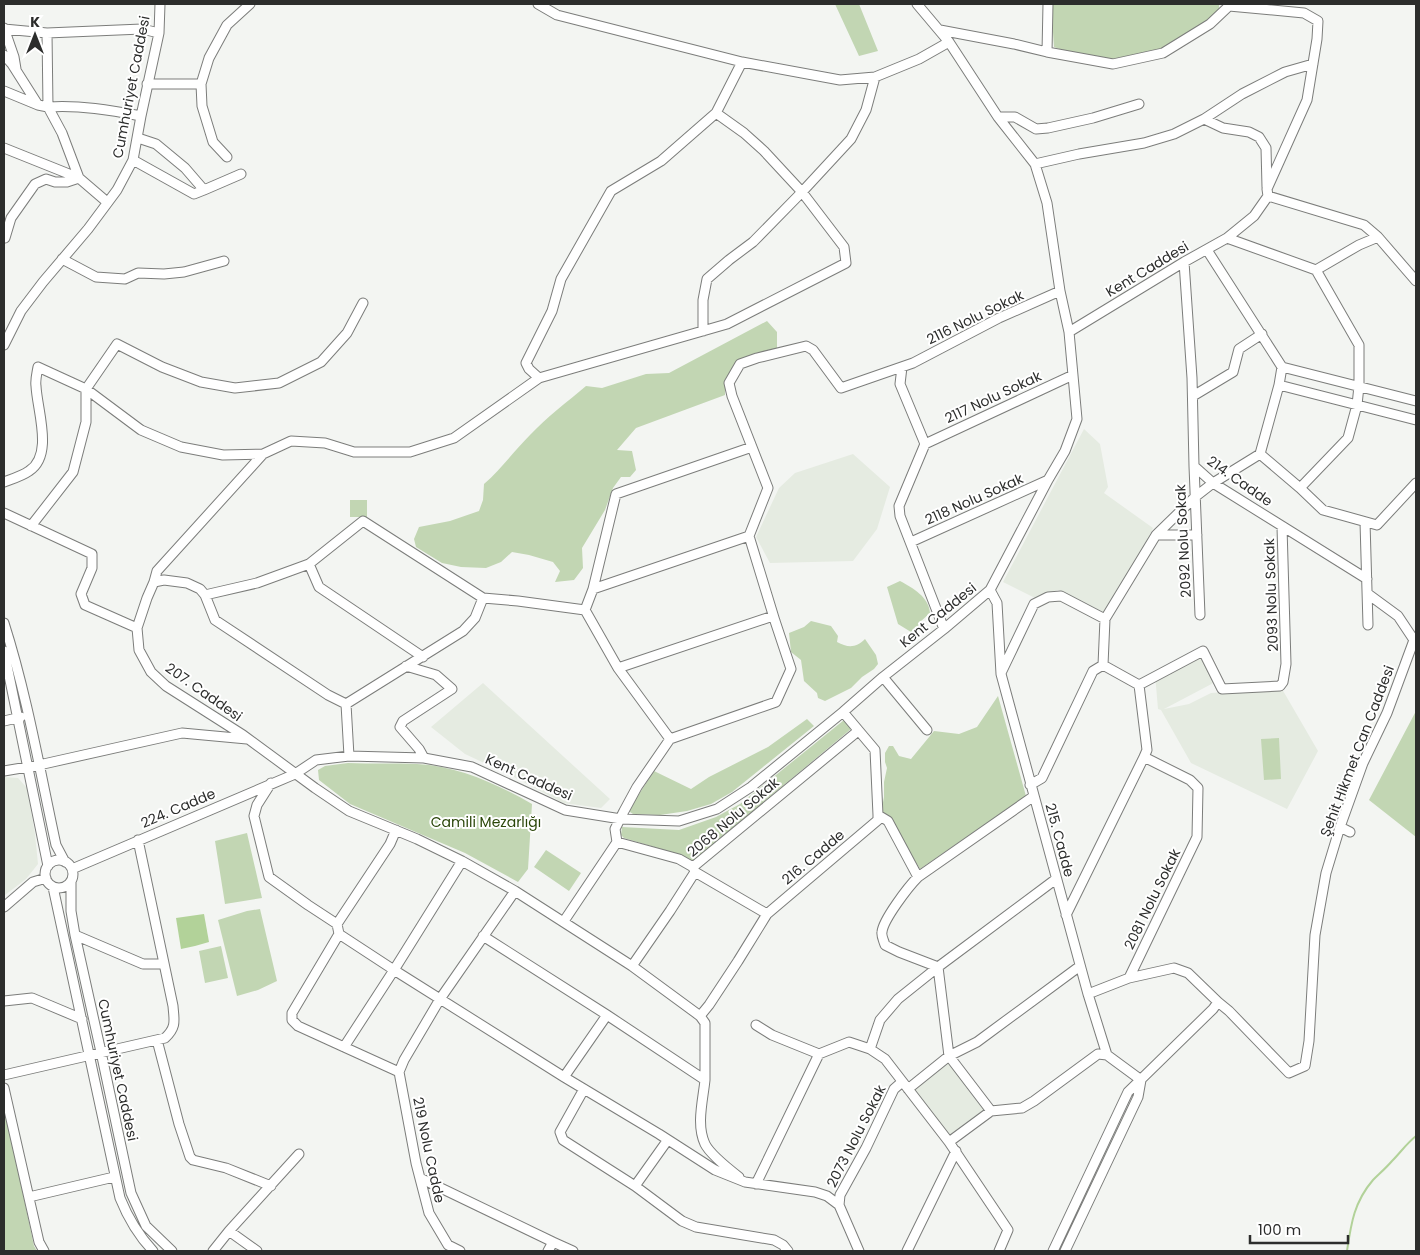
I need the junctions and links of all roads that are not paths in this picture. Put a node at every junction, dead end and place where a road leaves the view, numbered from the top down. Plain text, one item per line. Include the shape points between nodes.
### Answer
1 (160, 4) edge
2 (250, 4) edge
3 (538, 4) edge
4 (917, 4) edge
5 (1048, 4) edge
6 (1228, 5) edge
7 (1257, 6) edge
8 (4, 29) edge
9 (940, 30) junction
10 (47, 33) junction
11 (159, 34) junction
12 (949, 42) junction
13 (1047, 52) junction
14 (4, 55) edge
15 (742, 62) junction
16 (1313, 64) junction
17 (16, 69) junction
18 (875, 77) junction
19 (147, 84) junction
20 (201, 84) junction
21 (4, 91) edge
22 (1139, 104) dead end
23 (38, 105) junction
24 (48, 108) junction
25 (716, 113) junction
26 (141, 116) junction
27 (998, 117) junction
28 (1204, 119) junction
29 (138, 138) junction
30 (4, 148) edge
31 (227, 157) dead end
32 (133, 160) junction
33 (1035, 164) junction
34 (241, 174) dead end
35 (79, 178) junction
36 (204, 190) junction
37 (802, 192) junction
38 (1267, 193) junction
39 (107, 202) junction
40 (1378, 237) junction
41 (5, 238) dead end
42 (1227, 238) junction
43 (1207, 250) junction
44 (62, 259) junction
45 (224, 261) dead end
46 (1184, 262) junction
47 (1316, 270) junction
48 (1416, 281) edge
49 (1060, 291) junction
50 (363, 303) dead end
51 (703, 331) junction
52 (1069, 332) junction
53 (1262, 334) junction
54 (4, 345) edge
55 (902, 367) junction
56 (1282, 367) junction
57 (1073, 375) junction
58 (539, 378) junction
59 (1279, 385) junction
60 (1359, 386) junction
61 (86, 390) junction
62 (1193, 396) junction
63 (1416, 401) edge
64 (1357, 405) junction
65 (1416, 420) edge
66 (925, 444) junction
67 (752, 447) junction
68 (263, 454) junction
69 (1260, 454) junction
70 (1194, 466) junction
71 (1048, 480) junction
72 (4, 482) edge
73 (1213, 483) junction
74 (1416, 483) edge
75 (1300, 488) junction
76 (1195, 497) junction
77 (4, 513) edge
78 (1365, 522) junction
79 (30, 526) junction
80 (1282, 526) junction
81 (1156, 535) junction
82 (1197, 535) junction
83 (749, 536) junction
84 (911, 542) junction
85 (309, 564) junction
86 (1367, 579) junction
87 (154, 582) junction
88 (593, 589) junction
89 (990, 590) junction
90 (1368, 594) junction
91 (205, 595) junction
92 (483, 598) junction
93 (585, 610) junction
94 (1200, 615) dead end
95 (773, 616) junction
96 (1105, 619) junction
97 (4, 623) edge
98 (1368, 625) dead end
99 (137, 628) junction
100 (944, 629) junction
101 (1415, 640) edge
102 (4, 651) edge
103 (423, 657) junction
104 (1103, 665) junction
105 (406, 666) junction
106 (618, 668) junction
107 (1001, 674) junction
108 (883, 677) junction
109 (1140, 685) junction
110 (346, 704) junction
111 (843, 712) junction
112 (29, 716) junction
113 (17, 718) junction
114 (4, 721) edge
115 (927, 730) dead end
116 (858, 731) junction
117 (670, 739) junction
118 (250, 740) junction
119 (349, 756) junction
120 (1144, 757) junction
121 (424, 758) junction
122 (39, 765) junction
123 (27, 767) junction
124 (4, 771) edge
125 (295, 774) junction
126 (271, 783) junction
127 (1030, 785) junction
128 (1034, 796) junction
129 (878, 815) junction
130 (621, 818) junction
131 (1340, 827) junction
132 (396, 830) junction
133 (1350, 832) dead end
134 (138, 840) junction
135 (617, 842) junction
136 (462, 861) junction
137 (48, 866) junction
138 (68, 866) junction
139 (694, 869) junction
140 (918, 877) junction
141 (46, 878) junction
142 (1056, 879) junction
143 (71, 881) junction
144 (54, 887) junction
145 (515, 891) junction
146 (4, 907) edge
147 (767, 914) junction
148 (1066, 915) junction
149 (564, 921) junction
150 (337, 924) junction
151 (339, 934) junction
152 (75, 935) junction
153 (483, 936) junction
154 (163, 964) junction
155 (632, 966) junction
156 (1080, 966) junction
157 (938, 967) junction
158 (394, 970) junction
159 (1129, 978) junction
160 (1088, 994) junction
161 (440, 999) junction
162 (4, 1002) edge
163 (1218, 1002) junction
164 (607, 1015) junction
165 (700, 1016) junction
166 (82, 1019) junction
167 (756, 1025) dead end
168 (157, 1040) junction
169 (344, 1047) junction
170 (870, 1049) junction
171 (101, 1052) junction
172 (818, 1054) junction
173 (1107, 1055) junction
174 (90, 1056) junction
175 (949, 1056) junction
176 (399, 1072) junction
177 (4, 1075) edge
178 (564, 1077) junction
179 (704, 1080) junction
180 (1141, 1080) junction
181 (905, 1085) junction
182 (4, 1088) edge
183 (584, 1089) junction
184 (991, 1111) junction
185 (667, 1140) junction
186 (949, 1142) junction
187 (956, 1152) junction
188 (299, 1154) dead end
189 (114, 1177) junction
190 (420, 1178) junction
191 (745, 1182) junction
192 (756, 1184) junction
193 (271, 1186) junction
194 (635, 1186) junction
195 (29, 1197) junction
196 (839, 1205) junction
197 (230, 1231) junction
198 (553, 1242) junction
199 (44, 1251) edge
200 (153, 1251) edge
201 (172, 1251) edge
202 (213, 1251) edge
203 (257, 1251) edge
204 (460, 1251) edge
205 (548, 1251) edge
206 (573, 1251) edge
207 (788, 1251) edge
208 (859, 1251) edge
209 (907, 1251) edge
210 (999, 1251) edge
211 (1053, 1251) edge
212 (1064, 1251) edge

1 - 11 street, Cumhuriyet Caddesi
2 - 20 street via 227,25 209,58
3 - 15 street via 557,15
4 - 9 street
5 - 13 street
6 - 7 street
6 - 13 street via 1210,24 1163,54 1112,64
7 - 16 street, Kent Caddesi via 1304,13 1318,21
8 - 10 street
8 - 17 street
9 - 12 street
9 - 13 street
10 - 11 street via 142,29
10 - 24 street
11 - 19 street, Cumhuriyet Caddesi
12 - 18 street
12 - 27 street
14 - 17 street
15 - 18 street via 840,80
15 - 25 street
16 - 28 street via 1285,72 1242,94
16 - 38 street, Kent Caddesi via 1308,100
17 - 23 street
18 - 37 street via 866,110 851,139
19 - 20 street
19 - 26 street, Cumhuriyet Caddesi
20 - 31 street via 202,106 213,142
21 - 23 street
22 - 27 street via 1048,128 1036,129 1016,117
23 - 24 street
24 - 26 street via 69,106
24 - 35 street via 62,133
25 - 37 street via 764,150
25 - 58 street via 661,161 611,191 561,279 552,311 526,362
26 - 29 street, Cumhuriyet Caddesi
27 - 33 street
28 - 33 street via 1144,144
28 - 38 street via 1223,128 1250,132 1259,138 1266,148
29 - 32 street, Cumhuriyet Caddesi
29 - 36 street via 156,144 185,168
30 - 35 street
32 - 36 street via 194,194
32 - 39 street, Cumhuriyet Caddesi
33 - 49 street via 1047,203
34 - 36 street
35 - 39 street
35 - 41 street via 67,182 46,179 34,184 11,218
37 - 51 street via 753,242 707,279
37 - 51 street via 844,247 846,263 727,324
38 - 40 street via 1364,225
38 - 42 street, Kent Caddesi via 1254,216
39 - 44 street, Cumhuriyet Caddesi
40 - 47 street
40 - 48 street
42 - 43 street, Kent Caddesi
42 - 47 street
43 - 46 street, Kent Caddesi
43 - 53 street
44 - 45 street via 96,276 125,279 138,273 184,272
44 - 54 street, Cumhuriyet Caddesi via 21,311
46 - 52 street, Kent Caddesi
46 - 62 street, 214. Cadde
47 - 60 street via 1359,345
49 - 52 street
49 - 55 street, 2116 Nolu Sokak
50 - 61 street via 347,333 320,362 278,383 235,388 201,382 117,344
51 - 58 street
52 - 57 street, Kent Caddesi
53 - 56 street
53 - 62 street via 1238,349 1233,372
55 - 66 street via 900,384
55 - 67 street, 2116 Nolu Sokak via 841,388 813,350 806,346 740,364 729,384
56 - 59 street
56 - 60 street
57 - 66 street, 2117 Nolu Sokak
57 - 71 street, Kent Caddesi via 1077,419 1065,451
58 - 68 street via 454,438 410,452 354,452 325,443 291,441
59 - 64 street
59 - 69 street
60 - 63 street
60 - 64 street
61 - 68 street via 140,430 181,448 223,455
61 - 72 street via 38,367 36,385 42,420 41,458 30,471
61 - 79 street via 86,422 73,472
62 - 70 street, 214. Cadde
64 - 65 street
64 - 75 street via 1348,438
66 - 84 street via 899,506
67 - 83 street via 768,488
67 - 88 street via 616,494
68 - 87 street, 207. Caddesi via 157,571
69 - 73 street
69 - 75 street
70 - 73 street, 214. Cadde
70 - 76 street, 2092 Nolu Sokak
71 - 84 street, 2118 Nolu Sokak
71 - 89 street, Kent Caddesi
73 - 76 street
73 - 80 street, 214. Cadde
74 - 78 street via 1377,525
75 - 78 street via 1323,510
76 - 81 street
76 - 82 street, 2092 Nolu Sokak
77 - 79 street
78 - 86 street
79 - 99 street via 92,554 92,568 81,594 85,604
80 - 86 street, 214. Cadde
80 - 109 street, 2093 Nolu Sokak via 1286,664 1280,686 1222,689 1204,651
81 - 82 street
81 - 96 street
82 - 94 street, 2092 Nolu Sokak
83 - 88 street
83 - 95 street
84 - 100 street
85 - 91 street
85 - 92 street via 363,521
85 - 103 street via 319,587
86 - 90 street
87 - 91 street via 188,583
87 - 99 street, 207. Caddesi
88 - 93 street
89 - 100 street, Kent Caddesi
89 - 107 street, 215. Cadde via 997,603
90 - 98 street
90 - 101 street via 1398,616
91 - 110 street via 214,620
92 - 93 street
92 - 103 street via 475,618 463,631
93 - 106 street
95 - 106 street
95 - 117 street via 791,669 776,702
96 - 104 street
96 - 107 street via 1061,596 1041,600 1034,604
97 - 112 street
99 - 118 street, 207. Caddesi via 139,650 151,672 174,691
100 - 108 street, Kent Caddesi
101 - 131 street, Şehit Hikmet Can Caddesi
102 - 113 street
103 - 105 street
104 - 109 street
104 - 127 street via 1093,671 1042,778
105 - 110 street
105 - 121 street via 436,676 452,689 403,721 400,727
106 - 117 street
107 - 127 street, 215. Cadde
108 - 111 street, Kent Caddesi
108 - 115 street
109 - 120 street via 1147,750
110 - 119 street
111 - 116 street
111 - 130 street, Kent Caddesi via 751,786 717,809 678,821
112 - 113 street
112 - 122 street
113 - 114 street
113 - 123 street
116 - 129 street via 875,750
116 - 139 street, 2068 Nolu Sokak
117 - 130 street
118 - 122 street via 182,733
118 - 125 street, 207. Caddesi
119 - 121 street, Kent Caddesi
119 - 125 street, Kent Caddesi via 316,760
120 - 148 street
120 - 159 street, 2081 Nolu Sokak via 1190,780 1198,788 1197,837
121 - 130 street, Kent Caddesi via 472,767 565,810
122 - 123 street
122 - 138 street via 56,845
123 - 124 street
123 - 137 street
125 - 126 street, 224. Cadde
125 - 132 street, 207. Caddesi via 349,811
126 - 134 street, 224. Cadde
126 - 150 street via 254,816 269,877
127 - 128 street, 215. Cadde
128 - 140 street
128 - 142 street, 215. Cadde
129 - 140 street via 888,821
129 - 147 street, 216. Cadde via 878,820
130 - 135 street via 615,829
131 - 133 street
131 - 163 street, Şehit Hikmet Can Caddesi via 1326,873 1315,935 1305,1066 1290,1072
132 - 136 street, 207. Caddesi
132 - 150 street
134 - 138 street, 224. Cadde
134 - 154 street
135 - 139 street via 679,859
135 - 149 street
136 - 145 street, 207. Caddesi
136 - 158 street
137 - 138 street via 56,861
137 - 141 street
138 - 143 street
139 - 147 street
139 - 155 street, 2068 Nolu Sokak via 670,912
140 - 157 street via 887,919 882,933 885,944
141 - 144 street
141 - 146 street via 33,882
142 - 148 street, 215. Cadde
142 - 157 street
143 - 144 street via 61,888
143 - 152 street, Cumhuriyet Caddesi via 70,912
144 - 166 street, Cumhuriyet Caddesi
145 - 149 street, 207. Caddesi
145 - 153 street
147 - 165 street, 216. Cadde
148 - 156 street, 215. Cadde
149 - 155 street, 207. Caddesi
150 - 151 street
151 - 158 street
151 - 169 street via 292,1013 292,1020 298,1026
152 - 154 street via 143,964
152 - 171 street, Cumhuriyet Caddesi
153 - 161 street
153 - 164 street
154 - 168 street via 175,1024 171,1033
155 - 165 street, 207. Caddesi
156 - 160 street, 215. Cadde
156 - 175 street, 2073 Nolu Sokak via 976,1042
157 - 170 street via 898,999 880,1020
157 - 175 street
158 - 161 street
158 - 169 street
159 - 160 street
159 - 163 street via 1174,968 1188,973
160 - 173 street, 215. Cadde
161 - 176 street
161 - 178 street
162 - 166 street via 32,998
163 - 180 street
164 - 178 street
164 - 179 street
165 - 179 street via 704,1022
166 - 174 street, Cumhuriyet Caddesi
167 - 172 street
168 - 171 street
168 - 193 street via 190,1157
169 - 176 street
170 - 172 street via 850,1042
170 - 181 street via 884,1059
171 - 174 street
171 - 201 street, Cumhuriyet Caddesi via 130,1193 146,1226
172 - 192 street
173 - 180 street
173 - 184 street via 1098,1054 1022,1108
174 - 177 street
174 - 189 street, Cumhuriyet Caddesi
175 - 181 street, 2073 Nolu Sokak
175 - 184 street
176 - 190 street, 219 Nolu Cadde
178 - 183 street
179 - 191 street via 700,1126 705,1144 716,1158
180 - 211 street via 1128,1092
180 - 212 street via 1138,1097
181 - 186 street
181 - 196 street, 2073 Nolu Sokak via 894,1089 840,1195
182 - 195 street
183 - 185 street
183 - 194 street via 560,1132 563,1140
184 - 186 street
185 - 191 street via 714,1170
185 - 194 street
186 - 187 street
187 - 209 street
187 - 210 street via 1008,1230
188 - 193 street
189 - 195 street
189 - 200 street, Cumhuriyet Caddesi via 126,1214
190 - 198 street
190 - 204 street, 219 Nolu Cadde via 429,1213 448,1245
191 - 192 street
192 - 196 street via 815,1192
193 - 197 street
194 - 207 street via 682,1221 696,1227 774,1240
195 - 199 street
196 - 208 street
197 - 202 street
197 - 203 street
198 - 205 street
198 - 206 street

